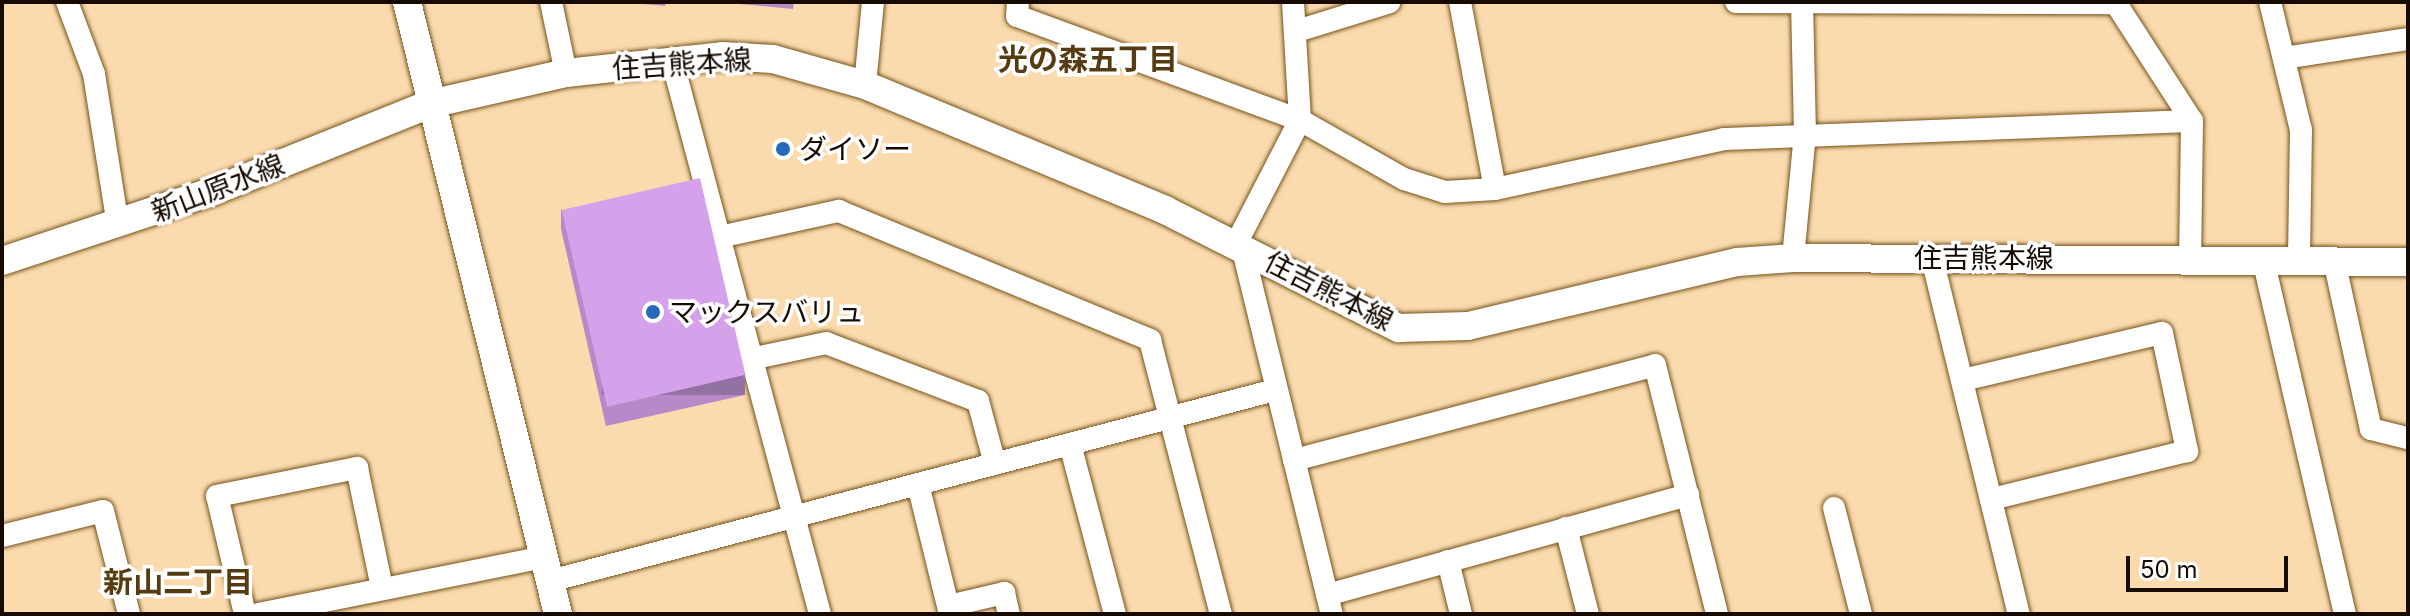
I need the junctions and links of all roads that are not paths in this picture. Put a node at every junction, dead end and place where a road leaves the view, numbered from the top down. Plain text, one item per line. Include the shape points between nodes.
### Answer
1 (67, 2) edge
2 (407, 2) edge
3 (551, 2) edge
4 (873, 2) edge
5 (1018, 2) edge
6 (1293, 2) edge
7 (1390, 2) edge
8 (1460, 2) edge
9 (1736, 2) edge
10 (2115, 2) edge
11 (2270, 2) edge
12 (1802, 4) edge
13 (1297, 31) junction
14 (2408, 39) edge
15 (2284, 58) junction
16 (672, 60) junction
17 (566, 73) junction
18 (865, 85) junction
19 (430, 104) junction
20 (1300, 120) junction
21 (2192, 121) junction
22 (1805, 134) junction
23 (1495, 189) junction
24 (118, 225) junction
25 (724, 236) junction
26 (1239, 245) junction
27 (2190, 257) junction
28 (1793, 258) junction
29 (1932, 258) junction
30 (2263, 259) junction
31 (2299, 259) junction
32 (2334, 260) junction
33 (2, 261) edge
34 (2408, 262) edge
35 (755, 358) junction
36 (1963, 380) junction
37 (1275, 390) junction
38 (1170, 418) junction
39 (2408, 438) edge
40 (1070, 444) junction
41 (1294, 460) junction
42 (995, 464) junction
43 (918, 484) junction
44 (1688, 495) junction
45 (1991, 499) junction
46 (1834, 508) dead end
47 (794, 517) junction
48 (1566, 528) junction
49 (2, 536) edge
50 (1448, 561) junction
51 (546, 569) junction
52 (382, 588) junction
53 (1330, 604) edge
54 (950, 610) edge
55 (129, 614) edge
56 (245, 614) edge
57 (259, 614) edge
58 (558, 614) edge
59 (820, 614) edge
60 (1009, 614) edge
61 (1115, 614) edge
62 (1221, 614) edge
63 (1461, 614) edge
64 (1588, 614) edge
65 (1717, 614) edge
66 (1861, 614) edge
67 (2019, 614) edge
68 (2345, 614) edge

1 - 24 street via 94,74
2 - 19 main road
3 - 17 street
4 - 18 street
5 - 20 street via 1017,16
6 - 13 street
7 - 13 street
8 - 23 street
9 - 12 street
10 - 12 street
10 - 21 street
11 - 15 street
12 - 22 street
13 - 20 street
14 - 15 street
15 - 31 street via 2301,130
16 - 17 main road, 住吉熊本線
16 - 18 main road, 住吉熊本線 via 773,59
16 - 25 street
17 - 19 main road, 住吉熊本線
18 - 26 main road, 住吉熊本線
19 - 24 main road, 新山原水線
19 - 51 main road
20 - 23 street via 1404,179 1445,192
20 - 26 street
21 - 22 street
21 - 27 street
22 - 23 street via 1724,139
22 - 28 street
24 - 33 main road, 新山原水線
25 - 35 street
25 - 38 street via 839,211 1150,340
26 - 28 main road, 住吉熊本線 via 1355,310 1432,332 1737,262
26 - 37 street
27 - 29 main road, 住吉熊本線
27 - 30 main road, 住吉熊本線
28 - 29 main road, 住吉熊本線
29 - 36 street
30 - 31 main road, 住吉熊本線
30 - 68 street
31 - 32 main road, 住吉熊本線
32 - 34 main road, 住吉熊本線
32 - 39 street via 2371,429
35 - 42 street via 826,343 978,401
35 - 47 street
36 - 45 street
36 - 45 street via 2162,333 2187,451
37 - 38 street
37 - 41 street
38 - 40 street
38 - 62 street
40 - 42 street
40 - 61 street
41 - 44 street via 1655,365
41 - 53 street
42 - 43 street
43 - 47 street
43 - 54 street
44 - 48 street
44 - 65 street
45 - 67 street
46 - 66 street
47 - 51 street
47 - 59 street
48 - 50 street
48 - 64 street
49 - 55 street via 103,511
50 - 53 street
50 - 63 street
51 - 52 street
51 - 58 main road
52 - 56 street via 357,468 217,496
52 - 57 street
54 - 60 street via 1004,593

